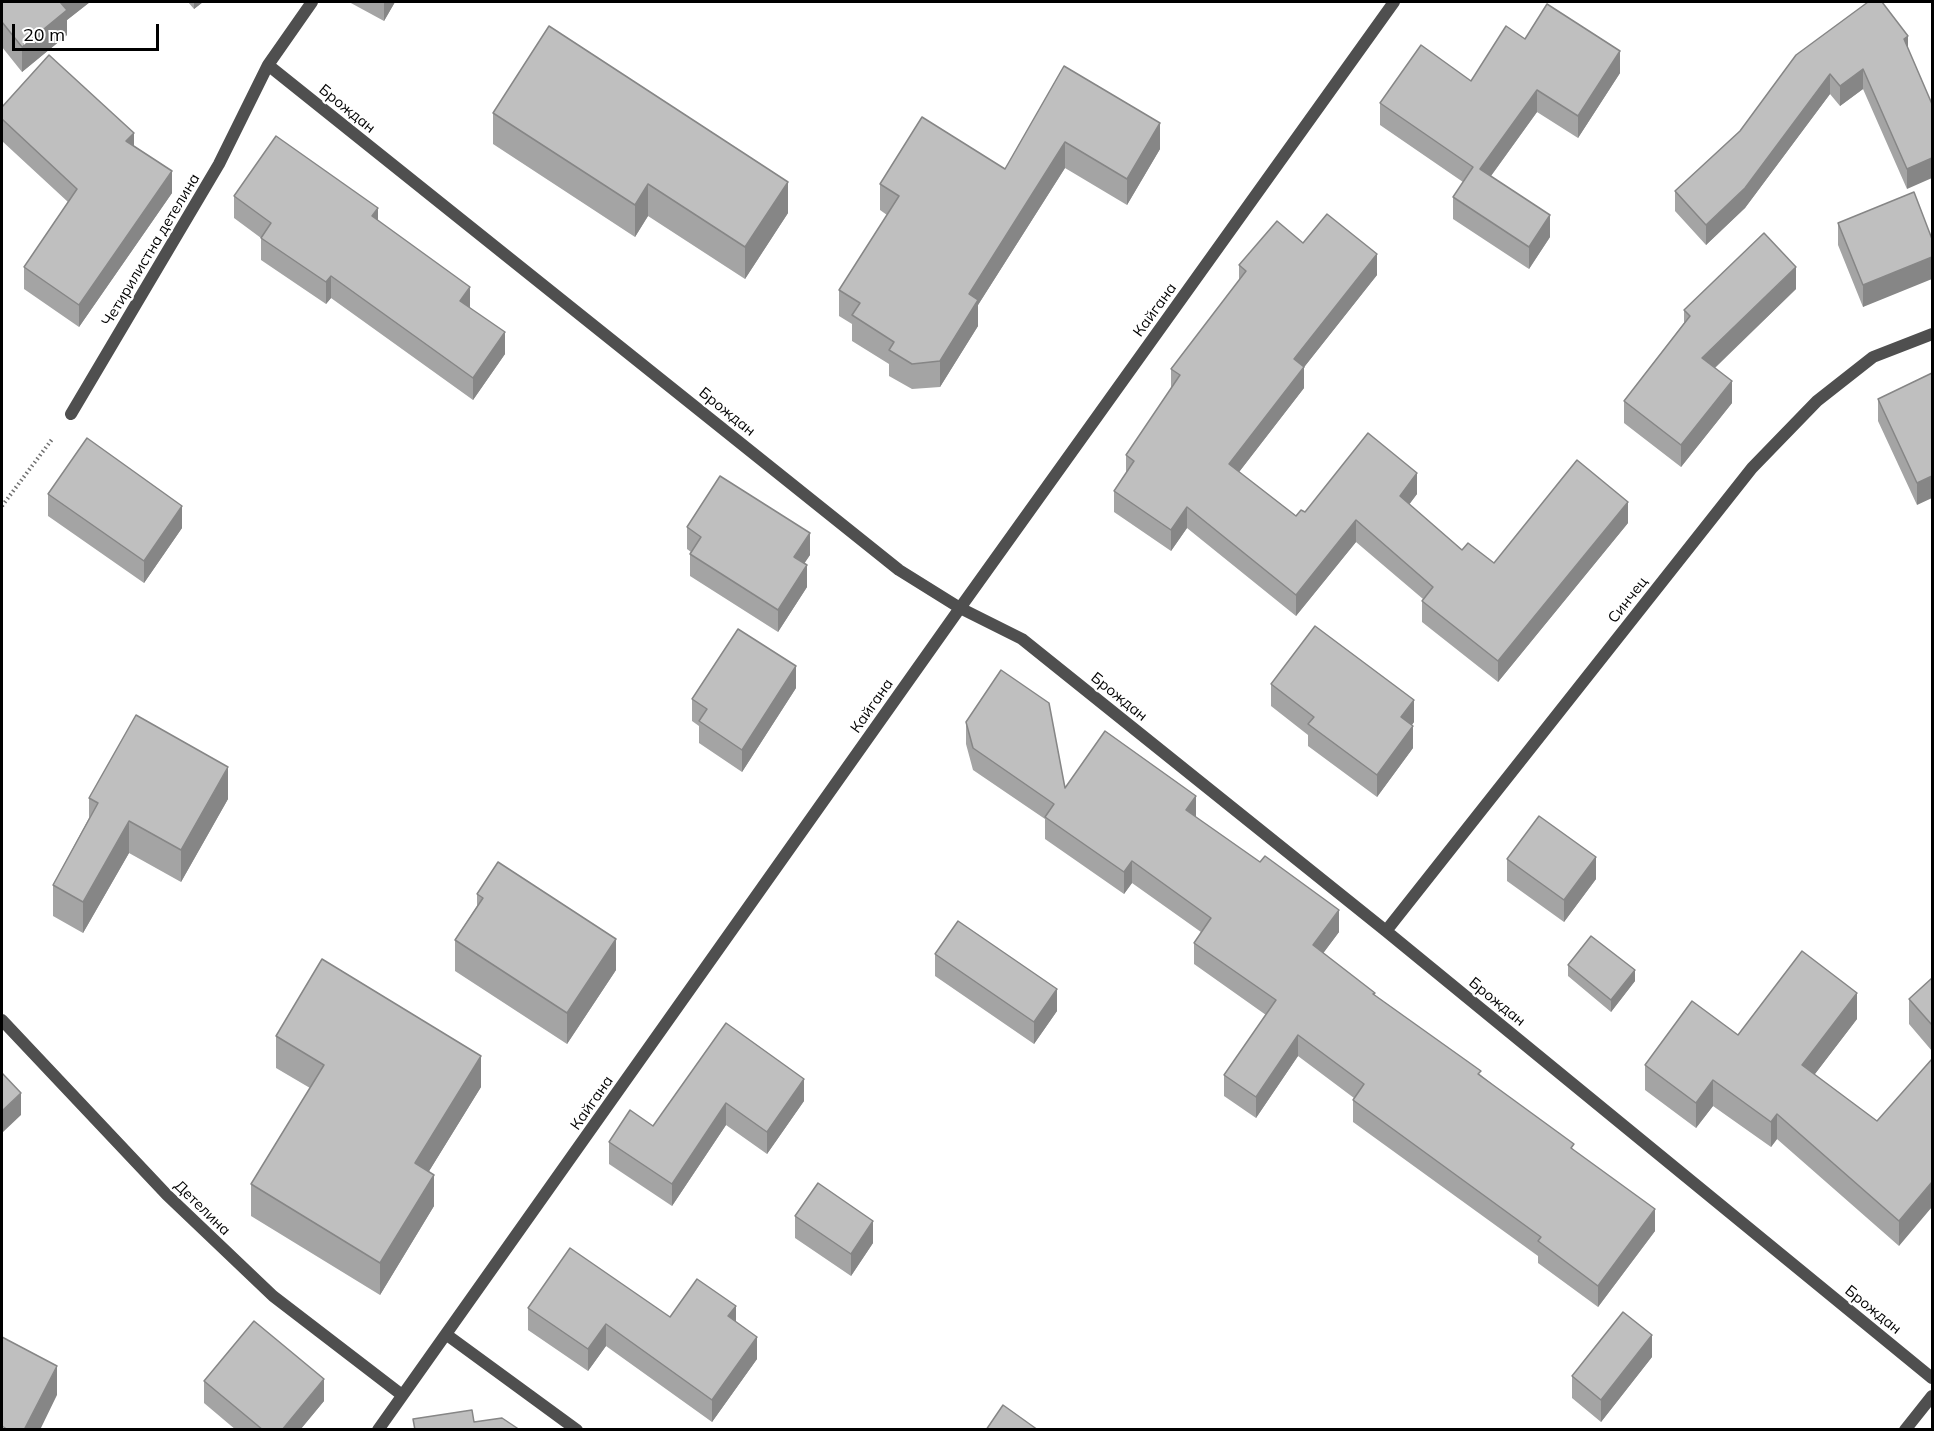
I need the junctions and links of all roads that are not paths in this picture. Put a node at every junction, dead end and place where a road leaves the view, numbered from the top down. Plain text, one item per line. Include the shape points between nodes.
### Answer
1 (312, 2) edge
2 (1394, 2) edge
3 (268, 65) junction
4 (1932, 334) edge
5 (71, 414) road end
6 (960, 608) junction
7 (1386, 931) junction
8 (2, 1020) edge
9 (447, 1335) junction
10 (1932, 1378) edge
11 (402, 1395) junction
12 (1932, 1396) edge
13 (378, 1430) edge
14 (577, 1430) edge
15 (1905, 1430) edge

1 - 3 street, Четирилистна детелина
2 - 6 street, Кайгана
3 - 5 street, Четирилистна детелина via 219,164
3 - 6 street, Брождан via 899,570
4 - 7 street, Синчец via 1873,357 1817,401 1752,468
6 - 7 street, Брождан via 1022,639
6 - 9 street, Кайгана
7 - 10 street, Брождан
8 - 11 street, Детелина via 167,1195 264,1288
9 - 11 street, Кайгана
9 - 14 street
11 - 13 street, Кайгана
12 - 15 street

